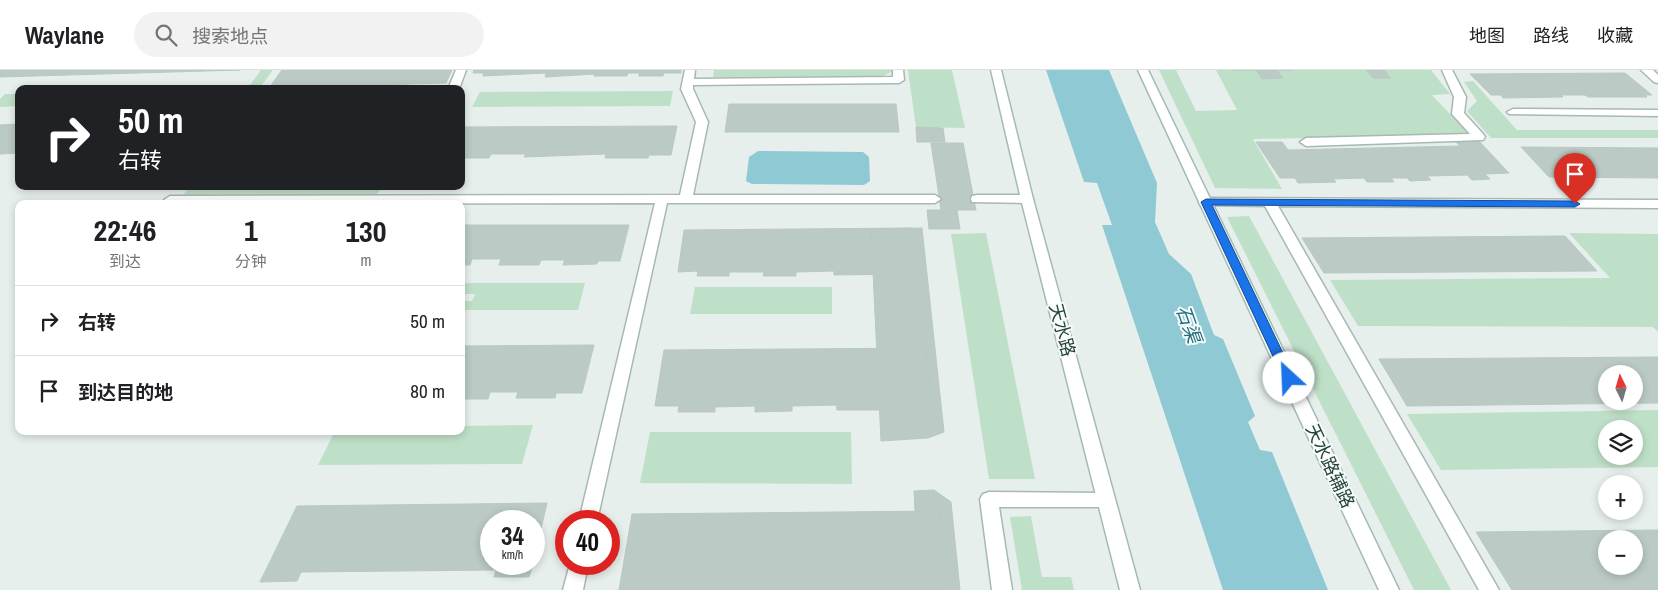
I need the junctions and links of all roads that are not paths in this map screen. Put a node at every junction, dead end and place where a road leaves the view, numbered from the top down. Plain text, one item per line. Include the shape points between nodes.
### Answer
1 (461, 70) edge
2 (898, 70) edge
3 (996, 70) edge
4 (1144, 70) edge
5 (1447, 70) edge
6 (1646, 70) edge
7 (689, 76) edge
8 (1658, 80) edge
9 (455, 85) edge
10 (1513, 112) dead end
11 (1658, 113) edge
12 (1306, 142) dead end
13 (406, 190) edge
14 (686, 199) junction
15 (935, 199) dead end
16 (977, 199) dead end
17 (1027, 199) junction
18 (170, 200) dead end
19 (402, 200) junction
20 (662, 200) junction
21 (1206, 202) junction
22 (1270, 202) junction
23 (1656, 206) edge
24 (1106, 500) junction
25 (591, 510) edge
26 (576, 575) edge
27 (573, 590) edge
28 (1002, 590) edge
29 (1130, 590) edge
30 (1389, 590) edge
31 (1489, 590) edge

1 - 9 street
2 - 7 street via 900,80
3 - 17 street, 天水路
4 - 21 street, 天水路辅路
5 - 12 street via 1460,97 1458,114 1479,137
6 - 8 street
7 - 14 street via 687,89 702,122
10 - 11 street
13 - 19 street
14 - 15 street
14 - 20 street
16 - 17 street
17 - 24 street, 天水路
18 - 19 street
19 - 20 street
20 - 25 street
21 - 22 street
21 - 30 street, 天水路辅路
22 - 23 street
22 - 31 street
24 - 28 street via 989,499
24 - 29 street, 天水路
26 - 27 street

